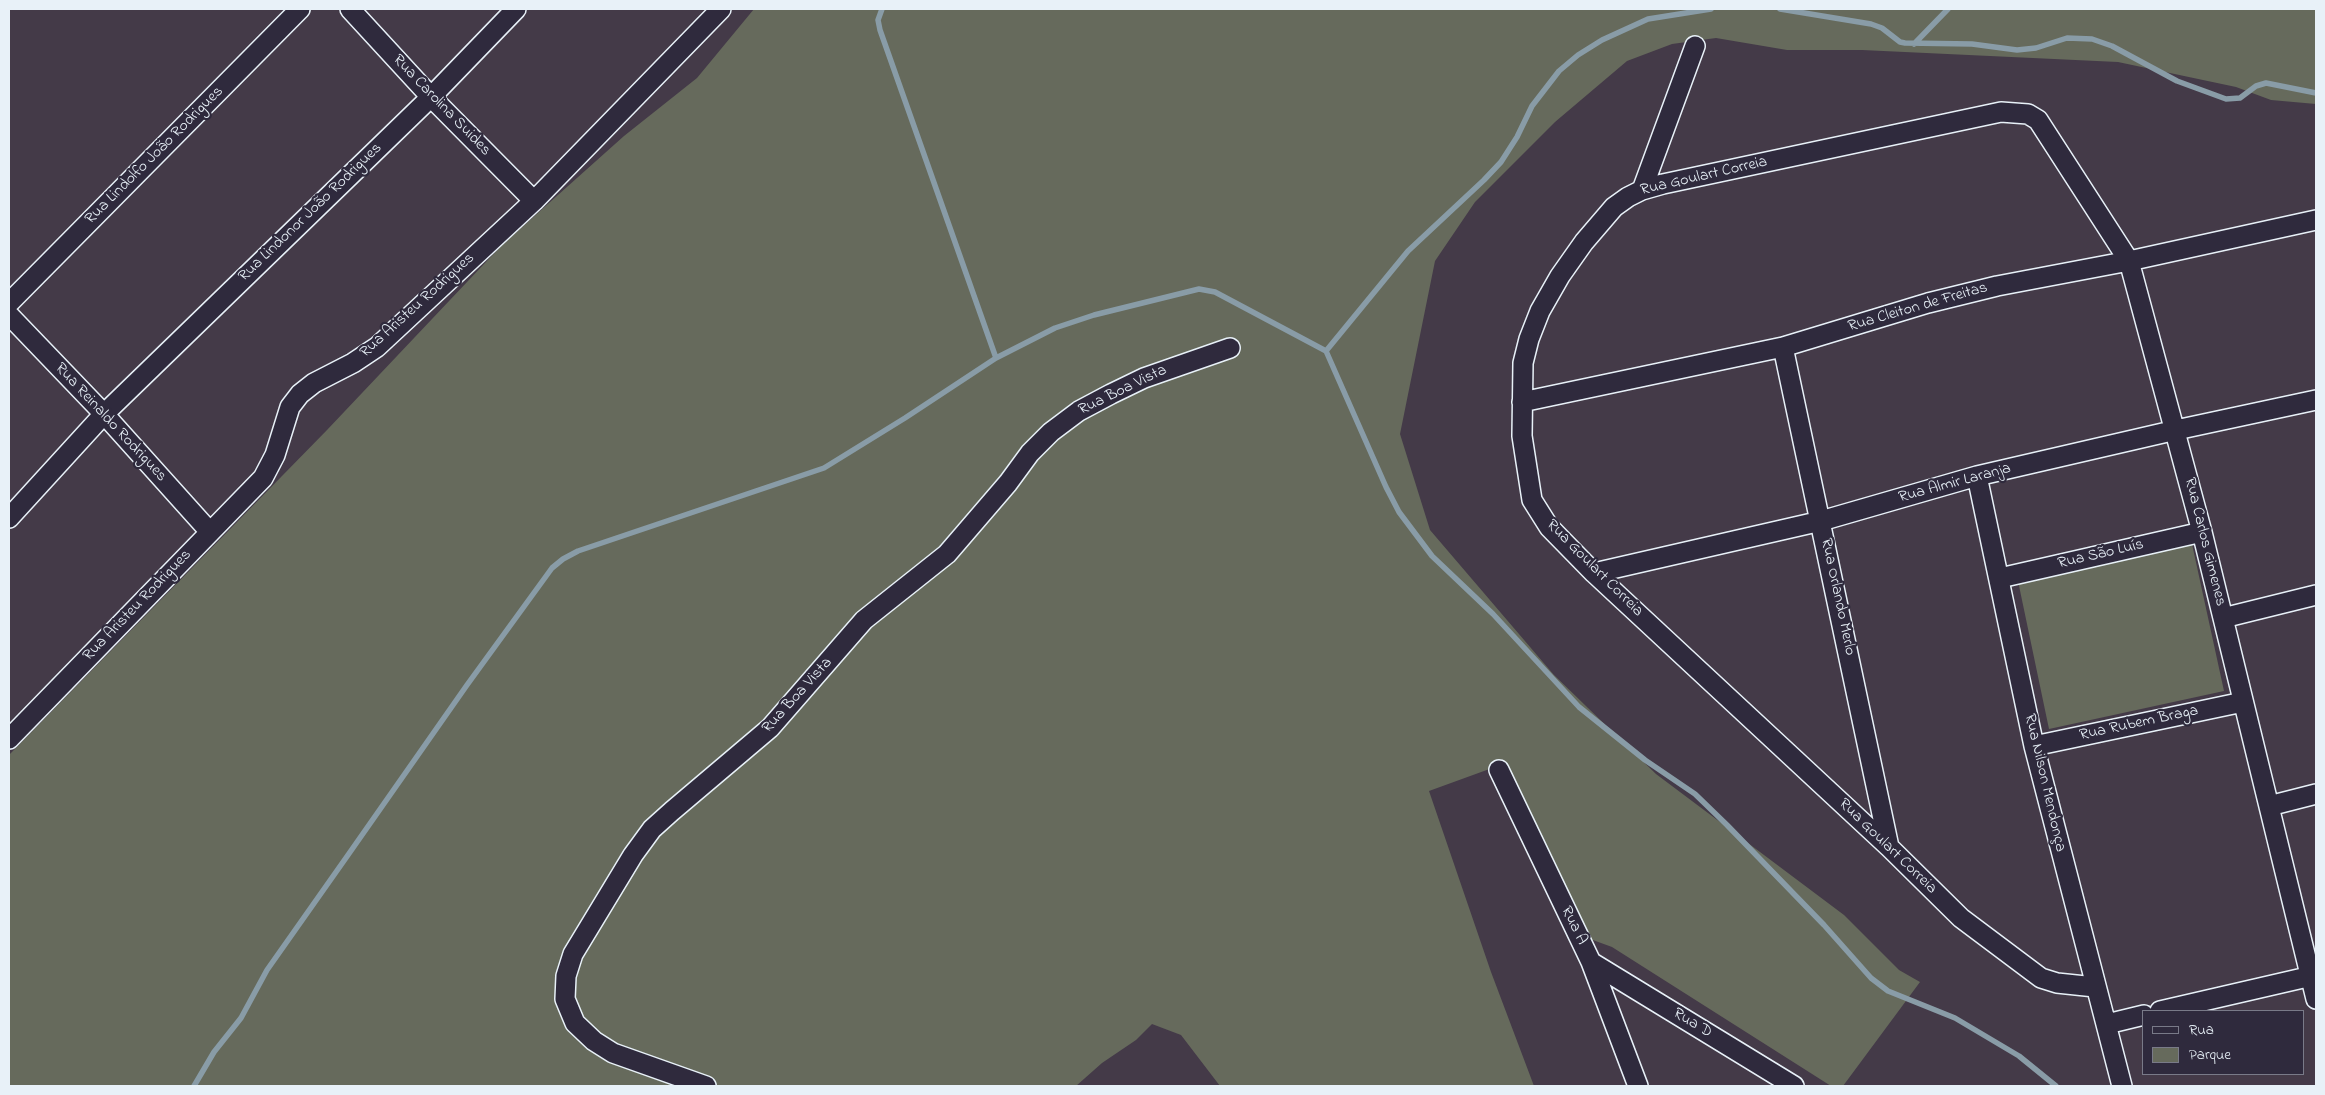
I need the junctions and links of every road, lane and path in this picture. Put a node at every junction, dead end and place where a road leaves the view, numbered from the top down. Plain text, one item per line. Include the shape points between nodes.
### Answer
1 (300, 9) edge
2 (350, 9) edge
3 (516, 9) edge
4 (721, 9) edge
5 (1695, 46) dead end
6 (431, 97) junction
7 (2028, 114) joint
8 (1642, 190) junction
9 (534, 201) junction
10 (2316, 220) edge
11 (2129, 261) junction
12 (9, 303) edge
13 (9, 316) edge
14 (1783, 347) junction
15 (1230, 348) dead end
16 (2316, 400) edge
17 (1522, 402) junction
18 (104, 414) junction
19 (2176, 430) junction
20 (1977, 476) junction
21 (9, 518) edge
22 (1821, 521) junction
23 (210, 532) junction
24 (2202, 532) junction
25 (1594, 573) junction
26 (2000, 578) junction
27 (2316, 595) edge
28 (2223, 618) junction
29 (2243, 702) junction
30 (9, 739) edge
31 (2034, 746) junction
32 (1499, 770) dead end
33 (2316, 794) edge
34 (2269, 806) junction
35 (1889, 847) junction
36 (1591, 962) junction
37 (2314, 976) edge
38 (2095, 987) junction
39 (2316, 999) edge
40 (2164, 1010) edge
41 (2142, 1015) edge
42 (2107, 1024) junction
43 (706, 1086) edge
44 (1638, 1086) edge
45 (1794, 1086) edge
46 (2122, 1086) edge

1 - 12 street, Rua Lindolfo João Rodrigues
2 - 6 street, Rua Carolina Suides
3 - 6 street, Rua Lindonor João Rodrigues
4 - 9 street, Rua Aristeu Rodrigues
5 - 8 street
6 - 9 street, Rua Carolina Suides
6 - 18 street, Rua Lindonor João Rodrigues
7 - 8 street, Rua Goulart Correia via 2001,112
7 - 11 street, Rua Carlos Gimenes via 2044,127
8 - 17 street, Rua Goulart Correia via 1614,207 1584,242 1540,311 1523,363
9 - 23 street, Rua Aristeu Rodrigues via 377,347 300,394 290,407 275,455 263,478
10 - 11 street, Rua Cleiton de Freitas
11 - 14 street, Rua Cleiton de Freitas via 1997,286 1928,303
11 - 19 street, Rua Carlos Gimenes
13 - 18 street, Rua Reinaldo Rodrigues
14 - 17 street, Rua Cleiton de Freitas
14 - 22 street, Rua Orlando Merlo
15 - 43 street, Rua Boa Vista via 1128,386 1079,411 1051,432 947,554 864,620 770,728 652,829 633,855 573,954 566,976 565,999 574,1023 613,1053
16 - 19 street, Rua Almir Laranja
17 - 25 street, Rua Goulart Correia via 1522,436 1532,500 1549,527
18 - 21 street, Rua Lindonor João Rodrigues
18 - 23 street, Rua Reinaldo Rodrigues
19 - 20 street, Rua Almir Laranja
19 - 24 street, Rua Carlos Gimenes
20 - 22 street, Rua Almir Laranja
20 - 26 street, Rua Nilson Mendonça
22 - 25 street, Rua Almir Laranja
22 - 35 street, Rua Orlando Merlo
23 - 30 street, Rua Aristeu Rodrigues
24 - 26 street, Rua São Luís
24 - 28 street, Rua Carlos Gimenes
25 - 35 street, Rua Goulart Correia
26 - 31 street, Rua Nilson Mendonça
27 - 28 street
28 - 29 street, Rua Carlos Gimenes
29 - 31 street, Rua Rubem Braga
29 - 34 street, Rua Carlos Gimenes
31 - 38 street, Rua Nilson Mendonça
32 - 36 street, Rua A
33 - 34 street
34 - 37 street, Rua Carlos Gimenes
35 - 38 street, Rua Goulart Correia via 1961,918 2033,972 2058,983
36 - 44 street, Rua A
36 - 45 street, Rua D
37 - 39 street, Rua Carlos Gimenes
37 - 40 street
38 - 42 street, Rua Nilson Mendonça
41 - 42 street
42 - 46 street, Rua Nilson Mendonça

